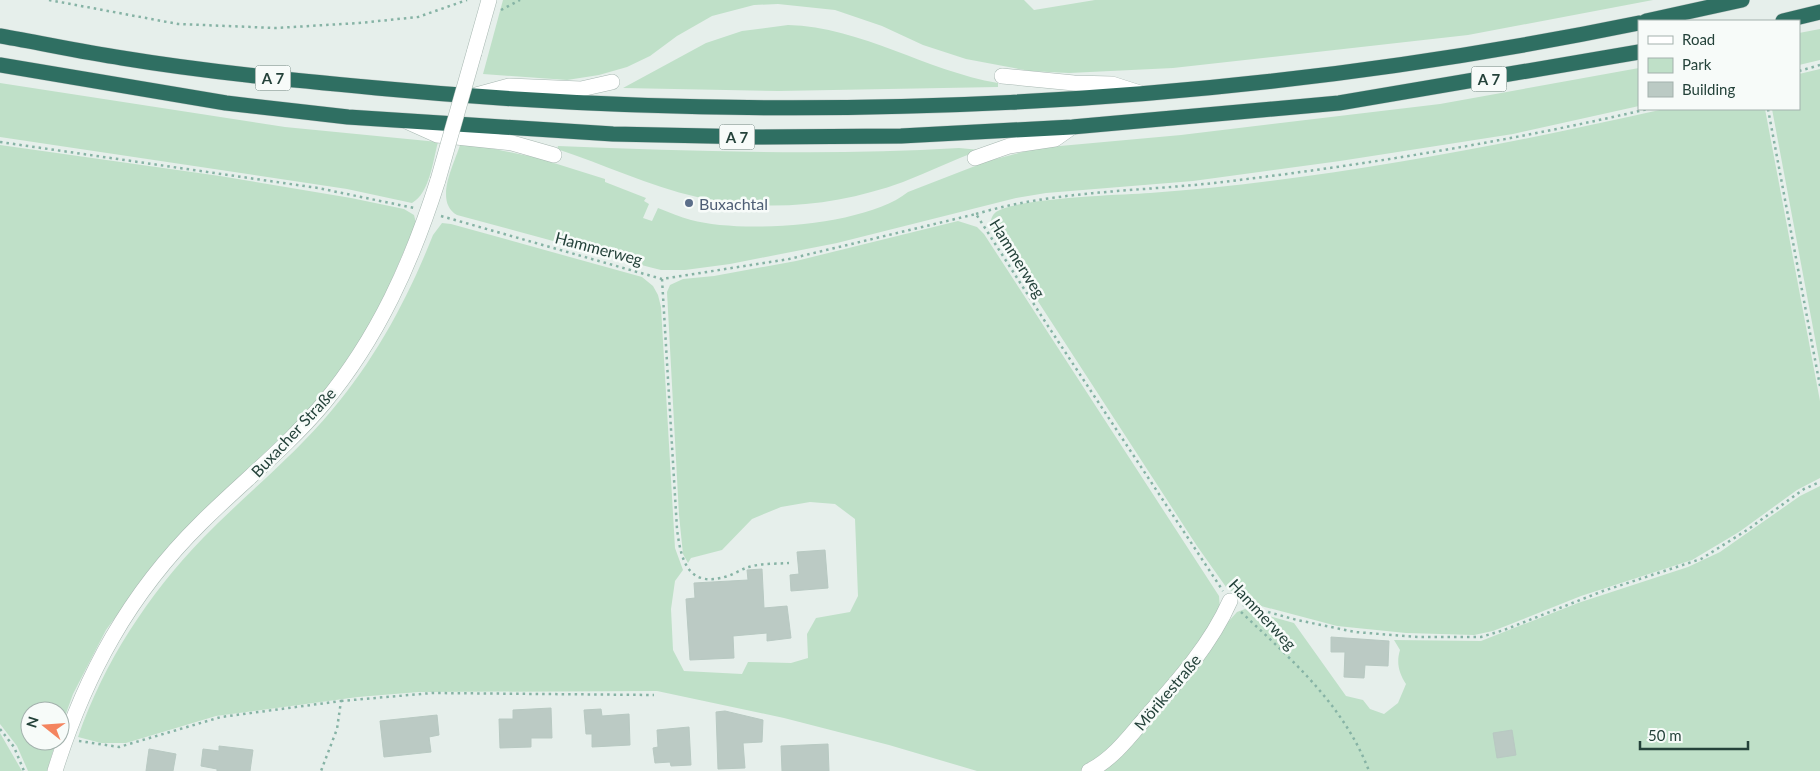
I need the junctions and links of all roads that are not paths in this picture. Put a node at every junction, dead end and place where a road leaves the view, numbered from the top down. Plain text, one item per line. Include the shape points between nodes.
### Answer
1 (1742, 0) edge
2 (493, 6) edge
3 (1820, 12) edge
4 (1651, 20) edge
5 (1787, 20) edge
6 (1638, 23) edge
7 (0, 36) edge
8 (1638, 52) edge
9 (0, 65) edge
10 (1002, 76) dead end
11 (612, 82) dead end
12 (1141, 93) junction
13 (473, 96) junction
14 (402, 119) junction
15 (1072, 127) junction
16 (554, 155) dead end
17 (975, 158) dead end
18 (1230, 600) road end
19 (54, 771) edge
20 (1089, 771) edge

1 - 4 highway
2 - 19 street, Buxacher Straße, bridge via 474,53 428,212 407,268 371,338 316,412 201,523 142,591 97,662
3 - 5 highway
6 - 12 highway, A 7 via 1401,65
7 - 13 highway, A 7 via 271,78
8 - 15 highway, A 7 via 1339,103
9 - 14 highway, A 7 via 226,103 348,117
10 - 12 street via 1112,84
11 - 13 street via 581,89 509,86
12 - 13 highway, A 7 via 930,107 769,109 612,105
14 - 15 highway, A 7 via 613,134 756,137 901,136
14 - 16 street via 437,135 512,143
15 - 17 street via 1055,139 1009,146
18 - 20 street, Mörikestraße via 1214,633 1175,684 1125,742

